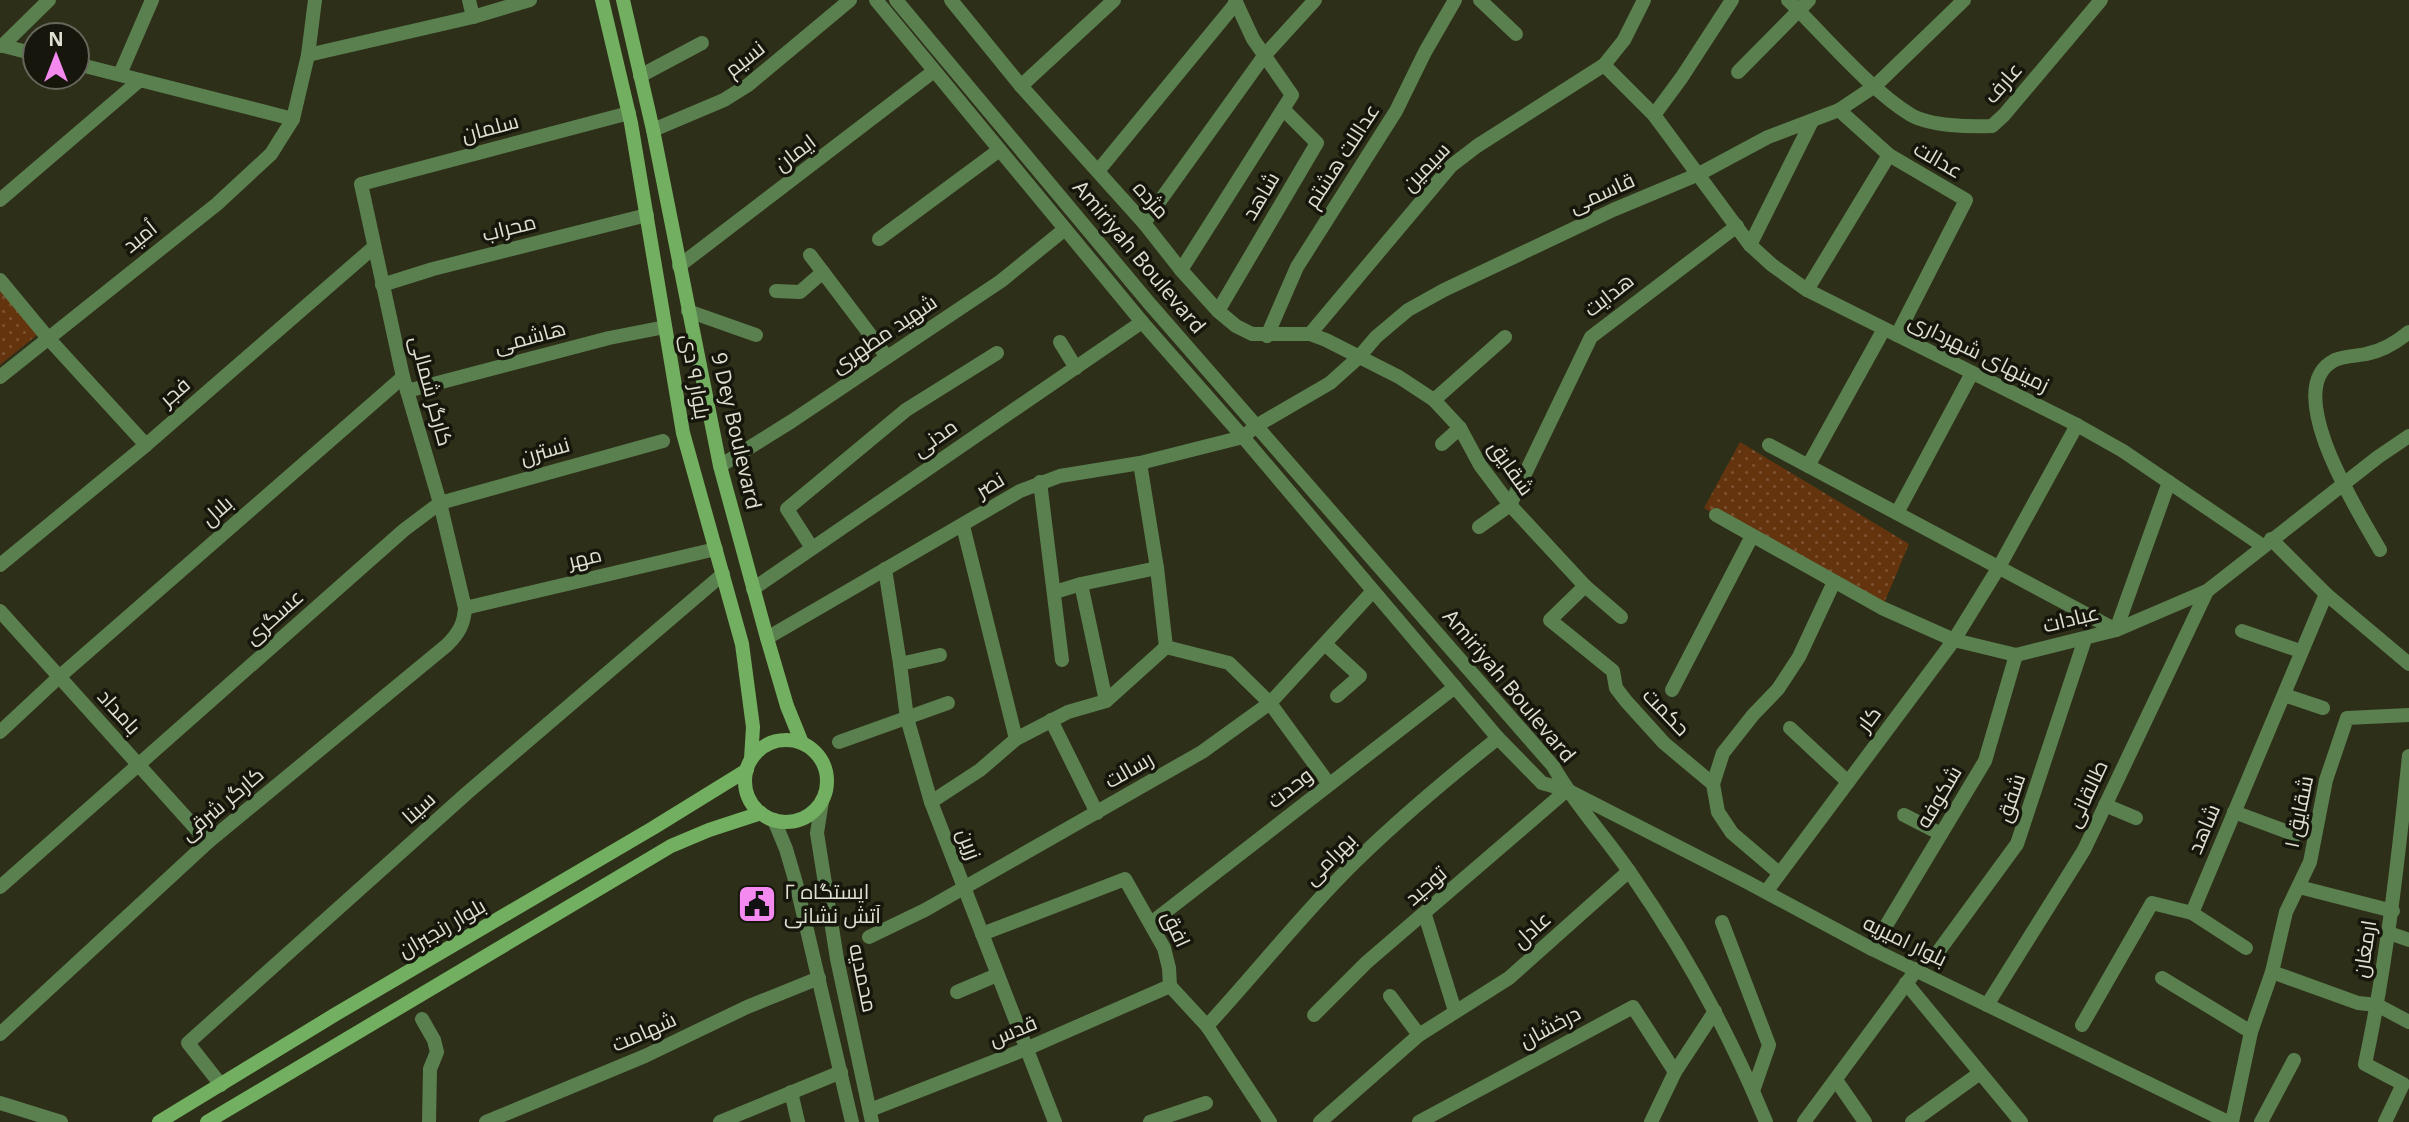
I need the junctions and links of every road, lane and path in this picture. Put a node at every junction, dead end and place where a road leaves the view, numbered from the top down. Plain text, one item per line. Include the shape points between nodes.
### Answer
1 (49, 0) edge
2 (152, 0) edge
3 (315, 0) edge
4 (469, 0) edge
5 (530, 0) edge
6 (602, 0) edge
7 (623, 0) edge
8 (850, 0) edge
9 (876, 0) edge
10 (896, 0) edge
11 (951, 0) edge
12 (1114, 0) edge
13 (1315, 0) edge
14 (1455, 0) edge
15 (1480, 0) edge
16 (1644, 0) edge
17 (1732, 0) edge
18 (1788, 0) edge
19 (1964, 0) edge
20 (2101, 0) edge
21 (1235, 1) edge
22 (1804, 6) edge
23 (473, 17) junction
24 (1516, 34) dead end
25 (702, 43) dead end
26 (1, 46) edge
27 (21, 51) edge
28 (308, 55) junction
29 (1264, 56) junction
30 (1604, 65) junction
31 (91, 67) edge
32 (934, 71) junction
33 (1738, 72) dead end
34 (120, 74) junction
35 (640, 76) junction
36 (140, 80) junction
37 (1021, 86) junction
38 (1875, 86) junction
39 (1284, 110) junction
40 (1839, 110) junction
41 (629, 113) junction
42 (1654, 115) junction
43 (293, 119) junction
44 (1812, 121) junction
45 (653, 130) junction
46 (998, 150) junction
47 (1889, 155) junction
48 (1098, 171) junction
49 (1699, 174) junction
50 (361, 184) joint
51 (0, 200) edge
52 (647, 215) junction
53 (1144, 223) junction
54 (1737, 226) junction
55 (1065, 229) junction
56 (879, 239) dead end
57 (1750, 244) junction
58 (374, 247) junction
59 (810, 255) dead end
60 (679, 266) junction
61 (1181, 270) junction
62 (823, 272) junction
63 (0, 279) edge
64 (382, 285) junction
65 (1807, 290) junction
66 (776, 291) dead end
67 (688, 311) junction
68 (1218, 311) junction
69 (1142, 322) junction
70 (665, 327) junction
71 (1890, 332) junction
72 (2409, 332) edge
73 (1310, 334) junction
74 (756, 335) dead end
75 (1267, 335) junction
76 (1505, 337) dead end
77 (48, 338) junction
78 (1060, 342) dead end
79 (997, 353) dead end
80 (887, 357) junction
81 (1359, 357) junction
82 (1076, 368) junction
83 (1972, 373) junction
84 (0, 377) edge
85 (405, 384) junction
86 (1434, 400) junction
87 (2077, 425) junction
88 (1256, 426) junction
89 (1460, 428) junction
90 (2409, 436) edge
91 (1243, 437) junction
92 (663, 441) dead end
93 (1443, 444) dead end
94 (146, 445) junction
95 (1769, 445) dead end
96 (1140, 463) junction
97 (720, 466) junction
98 (1808, 466) junction
99 (1040, 482) junction
100 (2169, 482) junction
101 (2344, 485) junction
102 (440, 503) junction
103 (1510, 505) junction
104 (1897, 513) junction
105 (1716, 515) dead end
106 (963, 526) junction
107 (1479, 527) dead end
108 (1752, 536) junction
109 (2267, 543) junction
110 (812, 548) junction
111 (716, 549) junction
112 (2380, 550) dead end
113 (0, 565) edge
114 (1157, 568) junction
115 (1999, 568) junction
116 (885, 569) junction
117 (723, 574) junction
118 (1834, 582) junction
119 (1081, 584) junction
120 (1585, 586) junction
121 (753, 589) junction
122 (1373, 591) junction
123 (2207, 591) junction
124 (1055, 592) junction
125 (2326, 594) junction
126 (465, 608) junction
127 (0, 611) edge
128 (1621, 617) dead end
129 (2116, 630) junction
130 (2242, 631) dead end
131 (767, 638) junction
132 (2085, 639) junction
133 (1954, 640) junction
134 (1325, 644) junction
135 (1166, 647) junction
136 (2300, 651) junction
137 (940, 655) dead end
138 (2016, 655) junction
139 (1062, 660) dead end
140 (901, 664) junction
141 (2409, 664) edge
142 (59, 677) junction
143 (1455, 687) junction
144 (1672, 690) dead end
145 (2284, 695) junction
146 (1337, 696) dead end
147 (1106, 701) junction
148 (948, 703) dead end
149 (1270, 703) junction
150 (2322, 708) dead end
151 (2409, 715) edge
152 (907, 719) junction
153 (1051, 720) junction
154 (1790, 727) dead end
155 (0, 732) edge
156 (1498, 738) junction
157 (1016, 739) junction
158 (839, 742) dead end
159 (802, 743) junction
160 (2409, 756) edge
161 (749, 765) junction
162 (139, 766) junction
163 (1848, 782) junction
164 (1329, 784) junction
165 (1713, 784) junction
166 (1567, 790) junction
167 (822, 801) junction
168 (930, 802) junction
169 (2105, 805) junction
170 (2234, 812) junction
171 (1097, 813) junction
172 (767, 816) junction
173 (1904, 816) dead end
174 (2136, 818) dead end
175 (1941, 834) junction
176 (2296, 835) dead end
177 (208, 842) junction
178 (1629, 870) junction
179 (1779, 873) junction
180 (0, 887) edge
181 (963, 887) junction
182 (2299, 887) junction
183 (1766, 892) junction
184 (2393, 911) junction
185 (2192, 913) junction
186 (1425, 915) junction
187 (1722, 922) dead end
188 (1151, 923) junction
189 (2389, 933) junction
190 (982, 934) junction
191 (869, 937) dead end
192 (2409, 940) edge
193 (2246, 948) dead end
194 (1872, 949) junction
195 (1938, 952) dead end
196 (1917, 969) junction
197 (2272, 972) junction
198 (997, 975) junction
199 (819, 978) junction
200 (2162, 978) dead end
201 (1906, 983) junction
202 (1170, 986) junction
203 (957, 992) dead end
204 (1390, 996) dead end
205 (1987, 1005) junction
206 (2377, 1005) junction
207 (1455, 1011) junction
208 (1715, 1011) junction
209 (0, 1012) edge
210 (1314, 1015) dead end
211 (422, 1019) dead end
212 (13, 1022) junction
213 (2409, 1022) edge
214 (2082, 1025) dead end
215 (1207, 1026) junction
216 (2250, 1032) junction
217 (0, 1034) edge
218 (1419, 1035) junction
219 (1026, 1049) junction
220 (2294, 1059) dead end
221 (841, 1072) junction
222 (1675, 1072) junction
223 (1980, 1073) junction
224 (1836, 1080) junction
225 (221, 1085) junction
226 (1753, 1091) junction
227 (791, 1092) junction
228 (0, 1103) edge
229 (1206, 1103) dead end
230 (871, 1116) edge
231 (61, 1122) edge
232 (159, 1122) edge
233 (207, 1122) edge
234 (429, 1122) edge
235 (486, 1122) edge
236 (721, 1122) edge
237 (798, 1122) edge
238 (852, 1122) edge
239 (1055, 1122) edge
240 (1150, 1122) edge
241 (1270, 1122) edge
242 (1320, 1122) edge
243 (1419, 1122) edge
244 (1651, 1122) edge
245 (1766, 1122) edge
246 (1804, 1122) edge
247 (1865, 1122) edge
248 (1912, 1122) edge
249 (2021, 1122) edge
250 (2230, 1122) edge
251 (2261, 1122) edge
252 (2385, 1122) edge

1 - 26 street
2 - 34 street
3 - 28 street, اُمید
4 - 23 street
5 - 23 street
6 - 41 main road, بلوار ۹ دی
7 - 35 main road, 9 Dey Boulevard
8 - 45 street, نسیم via 748,85
9 - 32 street, Amiriyah Boulevard
10 - 88 street, Amiriyah Boulevard
11 - 37 street, مژده
12 - 37 street
13 - 29 street
14 - 75 street, عداللت هشتم via 1396,111 1297,267
15 - 24 street
16 - 30 street
17 - 42 street
18 - 22 street
19 - 38 street, قاسمی
20 - 38 street, عارف via 1992,127 1958,127 1913,117
21 - 29 street
21 - 48 street
22 - 33 street
22 - 38 street
23 - 28 street
25 - 35 street
26 - 27 street
28 - 43 street, اُمید
29 - 39 street via 1292,95
29 - 53 street
30 - 42 street, زمینهای شهرداری
30 - 73 street, سیمین via 1451,166
31 - 34 street
32 - 46 street, Amiriyah Boulevard
32 - 60 street, ایمان
34 - 36 street
35 - 45 main road, 9 Dey Boulevard
36 - 43 street
36 - 51 street
37 - 48 street, مژده
38 - 40 street, قاسمی
39 - 61 street
39 - 68 street, شاهد via 1317,143
40 - 44 street, قاسمی
40 - 47 street, عدالت
41 - 50 street, سلمان
41 - 52 main road, بلوار ۹ دی
42 - 49 street, زمینهای شهرداری
43 - 77 street, اُمید via 271,154 241,183
44 - 49 street, قاسمی via 1768,137
44 - 57 street
45 - 60 main road, 9 Dey Boulevard
46 - 55 street, Amiriyah Boulevard
46 - 56 street
47 - 65 street
47 - 71 street, عدالت via 1966,200
48 - 53 street, مژده
49 - 54 street, زمینهای شهرداری
49 - 81 street, قاسمی via 1444,290 1408,310
50 - 58 street, کارگر شمالی
52 - 64 street, محراب
52 - 70 main road, بلوار ۹ دی
53 - 61 street, مژده
54 - 57 street, زمینهای شهرداری
54 - 103 street, هدایت via 1591,337
55 - 69 street, Amiriyah Boulevard
55 - 80 street, شهید مطهری via 1001,282
57 - 65 street, زمینهای شهرداری
58 - 64 street, کارگر شمالی
58 - 94 street, فجر
59 - 62 street
60 - 67 main road, 9 Dey Boulevard
61 - 68 street, مژده
62 - 66 street via 800,292
62 - 80 street
63 - 77 street
64 - 85 street, کارگر شمالی
65 - 71 street, زمینهای شهرداری
67 - 74 street
67 - 97 main road, 9 Dey Boulevard
68 - 75 street, مژده via 1246,332
69 - 82 street, مدنی
69 - 91 street, Amiriyah Boulevard
70 - 85 street, هاشمی
70 - 111 main road, بلوار ۹ دی via 683,433
71 - 83 street, زمینهای شهرداری
71 - 98 street
72 - 101 street via 2369,354 2333,361 2322,371 2316,389 2316,416
73 - 75 street, مژده
73 - 81 street, مژده
76 - 86 street
77 - 84 street, اُمید
77 - 94 street
78 - 82 street
79 - 110 street via 906,410 788,509
80 - 97 street, شهید مطهری
81 - 86 street, شقایق
81 - 88 street, قاسمی via 1330,383
82 - 110 street, مدنی
83 - 87 street, زمینهای شهرداری
83 - 104 street
85 - 102 street, کارگر شمالی
85 - 142 street, بلال
86 - 89 street, شقایق
87 - 100 street, زمینهای شهرداری
87 - 115 street, کار
88 - 91 street, نصر
88 - 166 street, Amiriyah Boulevard via 1553,766
89 - 93 street
89 - 103 street, شقایق
90 - 101 street, عبادات
91 - 96 street, نصر
91 - 122 street, Amiriyah Boulevard
92 - 102 street, نسترن
94 - 113 street, فجر
95 - 98 street
96 - 99 street, نصر
96 - 114 street
97 - 121 main road, 9 Dey Boulevard
98 - 104 street
99 - 106 street, نصر
99 - 124 street
100 - 109 street, زمینهای شهرداری
100 - 129 street
101 - 109 street, عبادات
101 - 112 street
102 - 126 street, کارگر شمالی
102 - 162 street, عسگری
103 - 107 street
103 - 120 street, شقایق
104 - 115 street
105 - 108 street, عبادات
106 - 116 street, نصر
106 - 157 street
108 - 118 street, عبادات
108 - 144 street
109 - 123 street, عبادات
109 - 125 street
110 - 121 street, مدنی
111 - 117 main road, بلوار ۹ دی
111 - 126 street, مهر
114 - 119 street
114 - 135 street
115 - 129 street
115 - 133 street, کار
116 - 131 street, نصر
116 - 140 street, زرین
117 - 161 main road, بلوار ۹ دی via 742,644 753,727
117 - 225 street, سینا via 467,793 188,1043
118 - 133 street, عبادات
118 - 165 street via 1799,657 1723,753
119 - 124 street
119 - 147 street
120 - 128 street, شقایق
120 - 165 street, حکمت via 1550,620 1612,671 1616,688 1626,701 1664,743
121 - 131 main road, 9 Dey Boulevard
122 - 134 street, رسالت
122 - 143 street, Amiriyah Boulevard
123 - 129 street, عبادات
123 - 169 street, طالقانی
124 - 139 street
125 - 136 street, شاهد
125 - 141 street
126 - 177 street, کارگر شرقی via 464,622 447,645
127 - 142 street, بامداد
129 - 132 street, عبادات
130 - 136 street
131 - 159 main road, 9 Dey Boulevard
132 - 138 street, عبادات
132 - 195 street, شفق via 2017,844
133 - 138 street, عبادات
133 - 163 street, کار
134 - 146 street via 1360,676
134 - 149 street, رسالت
135 - 147 street
135 - 149 street via 1229,663
136 - 145 street, شاهد
137 - 140 street
138 - 175 street, شکوفه via 1984,761
140 - 152 street, زرین
142 - 155 street, بلال
142 - 162 street, بامداد
143 - 156 street, Amiriyah Boulevard
143 - 164 street, وحدت
145 - 150 street
145 - 170 street, شاهد
147 - 153 street
148 - 152 street
149 - 164 street
149 - 171 street, رسالت via 1202,752
151 - 182 street, شقایق ۱ via 2347,718 2326,780 2310,862
152 - 158 street
152 - 168 street, زرین
153 - 157 street
153 - 171 street
154 - 163 street
156 - 166 street, Amiriyah Boulevard via 1542,783
156 - 215 street, بهرامی via 1411,808 1344,873
157 - 168 street via 980,770
159 - 161 main road via 780,741 759,750
159 - 167 main road via 814,751 827,774
160 - 184 street, ارمغان
161 - 172 main road via 747,794
161 - 225 main road, بلوار رنجبران via 641,835
162 - 177 street, بامداد
162 - 180 street
163 - 179 street, کار
164 - 188 street, وحدت
165 - 179 street via 1718,812 1732,833
166 - 178 street
166 - 183 street, بلوار امیریه
166 - 186 street, توحید
167 - 172 main road via 801,819 788,822
167 - 230 street, محمدیه via 817,833 827,900
168 - 181 street, زرین
169 - 174 street
169 - 205 street, طالقانی via 2084,850
170 - 176 street
170 - 185 street, شاهد
171 - 181 street, رسالت
172 - 199 street, محمدیه via 786,849
172 - 233 main road via 709,830 671,846
173 - 175 street
175 - 194 street, شکوفه
177 - 212 street, کارگر شرقی
178 - 207 street, عادل via 1509,978
178 - 208 street
179 - 183 street, کار
181 - 190 street, زرین
181 - 191 street, رسالت
182 - 184 street
182 - 197 street, شقایق ۱ via 2286,912
183 - 194 street, بلوار امیریه
184 - 189 street, ارمغان
185 - 193 street
185 - 214 street via 2152,903
186 - 207 street
186 - 210 street, توحید via 1367,962
187 - 226 street via 1769,1045
188 - 190 street, افق via 1125,879
188 - 202 street, افق via 1168,958
189 - 192 street
189 - 206 street, ارمغان
190 - 198 street, زرین
194 - 196 street, بلوار امیریه
196 - 201 street
196 - 205 street, بلوار امیریه
197 - 206 street via 2358,1003
197 - 216 street, شقایق ۱
198 - 203 street
198 - 219 street, زرین
199 - 221 street, محمدیه
199 - 235 street, شهامت
200 - 216 street
201 - 223 street
201 - 224 street
202 - 215 street
202 - 219 street, قدس
204 - 218 street
205 - 250 street, بلوار امیریه
206 - 213 street
206 - 252 street, ارمغان via 2365,1063 2403,1084
207 - 218 street, عادل
208 - 222 street
208 - 226 street
209 - 212 street
211 - 234 street via 437,1052 430,1076
212 - 217 street, کارگر شرقی
215 - 241 street
216 - 250 street, شقایق ۱
218 - 242 street, عادل
219 - 230 street, قدس
219 - 239 street, زرین
220 - 251 street
221 - 227 street
221 - 238 street, محمدیه
222 - 243 street, درخشان via 1633,1007
222 - 244 street
223 - 248 street
223 - 249 street
224 - 246 street
224 - 247 street
225 - 232 main road, بلوار رنجبران
226 - 245 street
227 - 236 street
227 - 237 street
228 - 231 street
229 - 240 street

